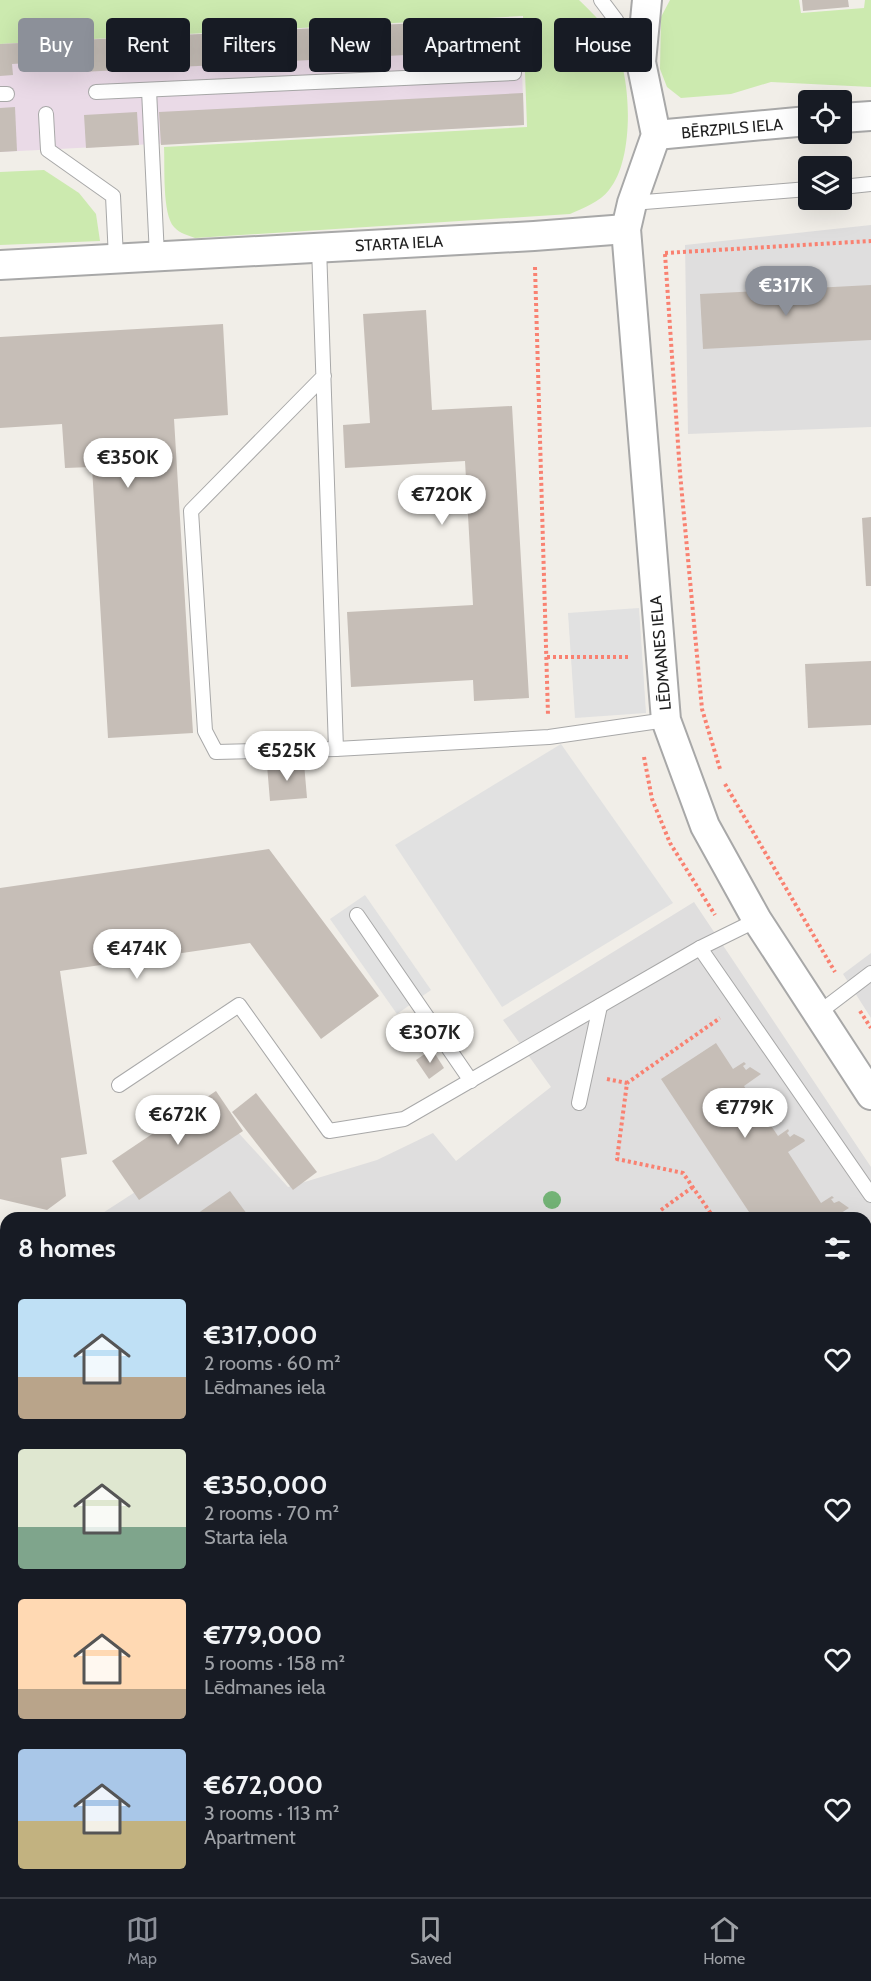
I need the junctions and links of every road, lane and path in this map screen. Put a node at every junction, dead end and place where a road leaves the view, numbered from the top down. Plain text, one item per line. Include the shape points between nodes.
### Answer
1 (601, 0) edge
2 (647, 0) edge
3 (614, 18) edge
4 (645, 18) edge
5 (643, 72) edge
6 (514, 74) dead end
7 (149, 90) junction
8 (96, 92) dead end
9 (46, 114) dead end
10 (871, 116) edge
11 (852, 117) edge
12 (798, 122) edge
13 (656, 135) junction
14 (871, 184) edge
15 (852, 186) edge
16 (798, 191) edge
17 (629, 216) junction
18 (534, 236) junction
19 (871, 241) edge
20 (320, 247) junction
21 (665, 254) junction
22 (157, 256) junction
23 (116, 258) junction
24 (0, 265) edge
25 (324, 376) junction
26 (547, 657) junction
27 (632, 657) dead end
28 (666, 720) junction
29 (549, 737) junction
30 (336, 749) junction
31 (721, 772) dead end
32 (724, 783) dead end
33 (357, 915) dead end
34 (757, 920) junction
35 (700, 948) junction
36 (871, 973) edge
37 (847, 992) junction
38 (739, 1005) junction
39 (600, 1006) junction
40 (817, 1014) junction
41 (871, 1028) edge
42 (471, 1081) junction
43 (119, 1085) dead end
44 (871, 1095) edge
45 (579, 1103) dead end
46 (693, 1187) junction
47 (871, 1196) edge
48 (661, 1210) dead end
49 (710, 1212) edge

1 - 3 lane
2 - 4 street
5 - 13 street
6 - 7 lane
7 - 8 lane
7 - 22 lane
9 - 23 lane via 48,150 112,196
10 - 11 street
12 - 13 street, BĒRZPILS IELA
13 - 17 street
14 - 15 lane
16 - 17 lane
17 - 18 street, STARTA IELA
17 - 21 path
17 - 28 street, LĒDMANES IELA
18 - 20 street, STARTA IELA
18 - 26 path
19 - 21 path
20 - 22 street, STARTA IELA
20 - 25 lane
21 - 31 path via 702,709
22 - 23 street, STARTA IELA
23 - 24 street, STARTA IELA
25 - 30 lane
25 - 30 lane via 191,511 205,732 216,752
26 - 27 path
26 - 29 path
28 - 29 lane
28 - 34 street, LĒDMANES IELA via 705,826
29 - 30 lane
32 - 37 path
33 - 42 lane
34 - 35 lane
34 - 40 street, LĒDMANES IELA
35 - 38 lane
35 - 39 lane
36 - 37 lane
37 - 40 lane
37 - 41 path
38 - 46 path via 627,1083 617,1159 683,1173
38 - 47 lane
39 - 42 lane
39 - 45 lane
40 - 44 street, LĒDMANES IELA
42 - 43 lane via 404,1119 329,1131 239,1005
46 - 48 path
46 - 49 path

